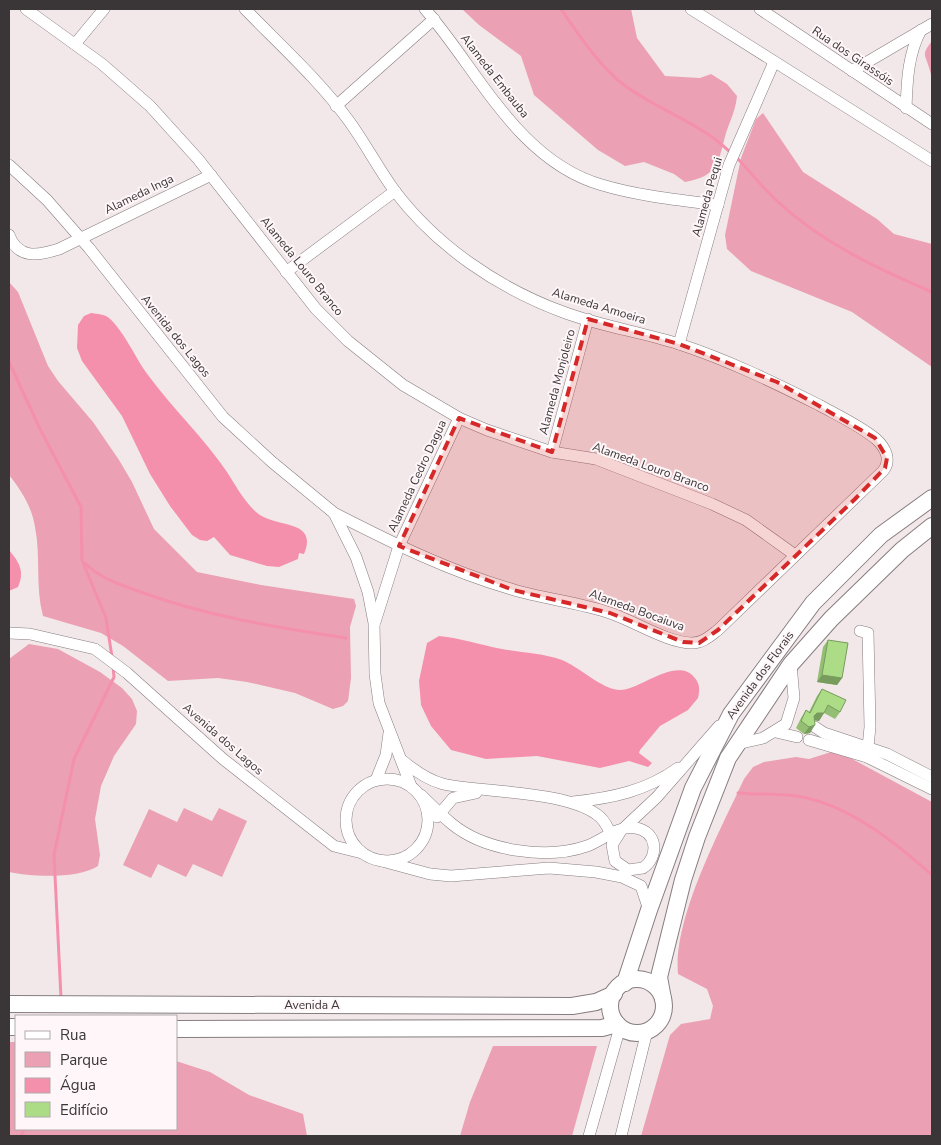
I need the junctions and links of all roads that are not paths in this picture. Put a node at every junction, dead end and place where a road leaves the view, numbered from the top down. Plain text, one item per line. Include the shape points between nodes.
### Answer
1 (26, 9) edge
2 (104, 9) edge
3 (245, 9) edge
4 (425, 9) edge
5 (691, 9) edge
6 (760, 9) edge
7 (434, 19) junction
8 (927, 27) edge
9 (75, 44) junction
10 (774, 62) junction
11 (852, 71) junction
12 (336, 106) junction
13 (906, 108) junction
14 (932, 124) edge
15 (932, 161) edge
16 (9, 165) edge
17 (210, 175) junction
18 (395, 190) junction
19 (718, 205) junction
20 (9, 234) edge
21 (80, 238) junction
22 (286, 272) junction
23 (588, 319) junction
24 (679, 344) junction
25 (459, 418) junction
26 (552, 452) junction
27 (887, 458) joint
28 (932, 498) edge
29 (334, 513) junction
30 (932, 526) edge
31 (399, 546) junction
32 (795, 556) junction
33 (813, 603) junction
34 (832, 618) junction
35 (374, 623) junction
36 (860, 631) dead end
37 (9, 633) edge
38 (791, 664) junction
39 (730, 714) junction
40 (776, 732) junction
41 (389, 733) junction
42 (817, 736) dead end
43 (797, 737) dead end
44 (705, 743) junction
45 (737, 744) junction
46 (868, 752) junction
47 (403, 762) junction
48 (932, 776) edge
49 (376, 780) junction
50 (410, 786) junction
51 (495, 789) junction
52 (932, 789) edge
53 (421, 795) junction
54 (612, 798) junction
55 (569, 802) junction
56 (439, 812) junction
57 (604, 822) junction
58 (624, 828) junction
59 (427, 831) junction
60 (612, 837) junction
61 (552, 852) junction
62 (362, 853) junction
63 (382, 861) junction
64 (549, 868) junction
65 (628, 870) junction
66 (611, 874) junction
67 (641, 886) junction
68 (649, 910) junction
69 (619, 989) junction
70 (663, 999) junction
71 (9, 1004) edge
72 (618, 1026) junction
73 (178, 1029) edge
74 (647, 1031) junction
75 (589, 1136) edge
76 (621, 1136) edge

1 - 9 street, Alameda Louro Branco
2 - 9 street
3 - 12 street, Alameda Amoeira
4 - 7 street, Alameda Embauba
5 - 10 street
6 - 11 street, Rua dos Girassóis
7 - 12 street
7 - 19 street, Alameda Embauba via 505,114 551,160 600,185
8 - 11 street
8 - 13 street via 914,42 908,69
9 - 17 street, Alameda Louro Branco via 150,106
10 - 15 street
10 - 19 street, Alameda Pequi via 740,137
11 - 13 street, Rua dos Girassóis
12 - 18 street, Alameda Amoeira
13 - 14 street, Rua dos Girassóis
16 - 21 street, Avenida dos Lagos via 47,200
17 - 21 street, Alameda Inga
17 - 22 street, Alameda Louro Branco
18 - 22 street
18 - 23 street, Alameda Amoeira via 450,248 498,281 531,300
19 - 24 street, Alameda Pequi
20 - 21 street, Alameda Inga via 12,243 24,254 39,256
21 - 29 street, Avenida dos Lagos via 223,417
22 - 25 street, Alameda Louro Branco via 348,341 403,385
23 - 24 street, Alameda Amoeira
23 - 26 street, Alameda Monjoleiro
24 - 27 street, Alameda Amoeira via 777,382 844,418 875,438
25 - 26 street, Alameda Louro Branco
25 - 31 street, Alameda Cedro Dagua
26 - 32 street, Alameda Louro Branco via 596,459 712,504 746,520
27 - 32 street, Alameda Bocaiuva via 883,471
28 - 33 street, Avenida dos Florais via 881,535
29 - 31 street, Avenida dos Lagos
29 - 35 street, Avenida dos Lagos via 356,557
30 - 34 street, Avenida dos Florais via 902,550
31 - 32 street, Alameda Bocaiuva via 462,574 610,613 693,643 718,630
31 - 35 street, Alameda Cedro Dagua
33 - 34 street
33 - 39 street, Avenida dos Florais
34 - 38 street, Avenida dos Florais
35 - 41 street, Avenida dos Lagos via 379,704
36 - 46 street via 868,633
37 - 62 street, Avenida dos Lagos via 30,634 95,650 127,673 223,759 334,846
38 - 40 street via 796,715
38 - 45 street, Avenida dos Florais
39 - 44 street
39 - 68 street, Avenida dos Florais via 693,788
40 - 43 street
40 - 45 street via 753,742
41 - 47 street, Avenida dos Lagos
41 - 49 street, Avenida dos Lagos via 386,755
42 - 46 street
44 - 54 street via 674,771 635,792
44 - 58 street via 657,797
45 - 70 street, Avenida dos Florais via 728,758 683,880 659,977
46 - 48 street
46 - 52 street
47 - 50 street, Avenida dos Lagos
47 - 51 street via 419,774 442,784
49 - 50 street via 398,780
49 - 62 street via 358,790 346,815 349,836
50 - 53 street
51 - 55 street
51 - 56 street via 459,795 448,801
53 - 56 street
53 - 59 street via 427,809
54 - 55 street
54 - 57 street via 603,810
55 - 57 street via 588,809
56 - 59 street
56 - 61 street via 452,824 482,840 525,853
57 - 60 street
58 - 60 street
58 - 65 street via 646,832 654,846 654,856 648,865
59 - 63 street via 421,844 410,854
60 - 61 street via 588,846
60 - 65 street via 611,850 615,861
61 - 64 street
62 - 63 street, Avenida dos Lagos
63 - 64 street, Avenida dos Lagos via 430,874 451,876
64 - 66 street, Avenida dos Lagos
65 - 66 street
65 - 67 street
66 - 67 street, Avenida dos Lagos
67 - 68 street
68 - 69 street, Avenida dos Florais
69 - 70 street via 640,980 654,986
69 - 71 street, Avenida A via 596,1002 572,1006
69 - 72 street, Avenida dos Florais via 611,1010
70 - 74 street, Avenida dos Florais via 660,1022
72 - 73 street, Avenida A
72 - 74 street via 631,1032
72 - 75 street, Avenida dos Florais
74 - 76 street, Avenida dos Florais

